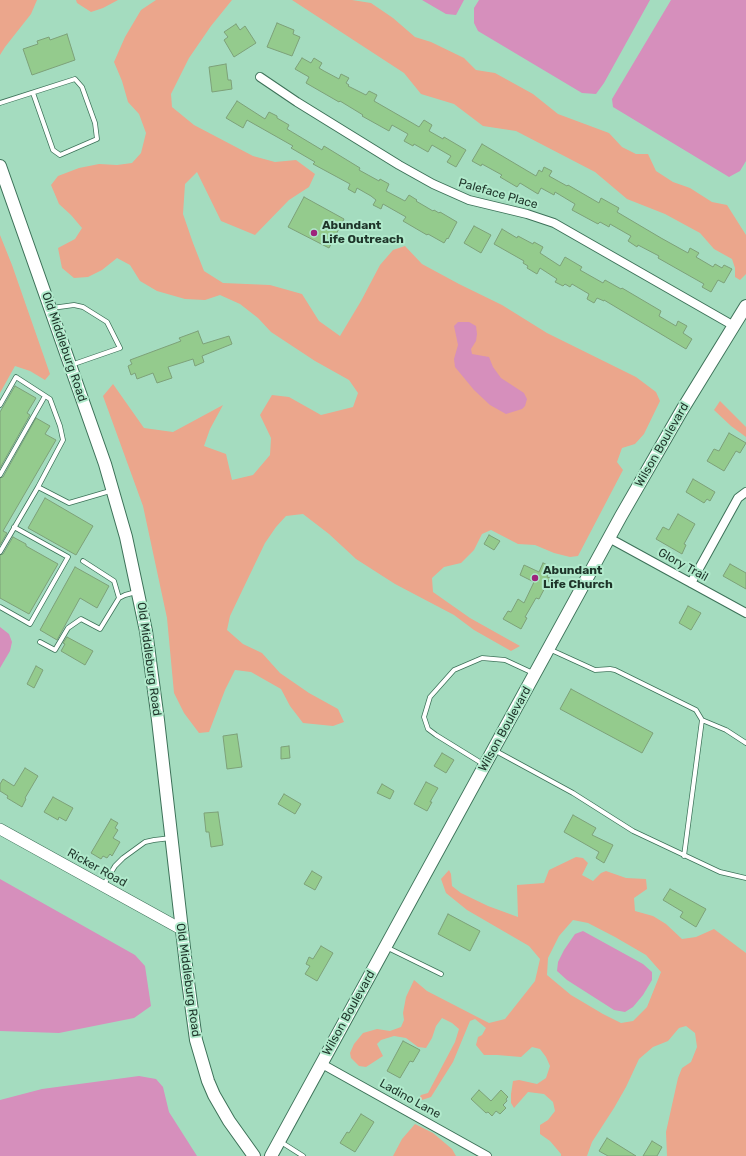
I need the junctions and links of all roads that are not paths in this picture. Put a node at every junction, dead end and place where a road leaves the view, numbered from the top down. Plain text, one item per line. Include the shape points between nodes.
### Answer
1 (260, 77) dead end
2 (33, 93) junction
3 (0, 103) edge
4 (0, 166) edge
5 (50, 309) junction
6 (744, 312) edge
7 (734, 326) junction
8 (70, 365) junction
9 (45, 396) junction
10 (0, 405) edge
11 (0, 475) edge
12 (38, 487) junction
13 (113, 491) junction
14 (746, 492) edge
15 (14, 527) junction
16 (609, 538) junction
17 (0, 552) edge
18 (83, 561) dead end
19 (691, 583) junction
20 (138, 592) junction
21 (119, 598) junction
22 (0, 607) edge
23 (746, 613) edge
24 (40, 642) dead end
25 (549, 649) junction
26 (535, 674) junction
27 (702, 720) junction
28 (746, 742) edge
29 (494, 750) junction
30 (486, 765) junction
31 (0, 829) edge
32 (171, 838) junction
33 (684, 856) junction
34 (746, 878) edge
35 (103, 886) junction
36 (181, 929) junction
37 (386, 946) junction
38 (441, 974) dead end
39 (322, 1064) junction
40 (279, 1141) junction
41 (254, 1156) edge
42 (271, 1156) edge
43 (302, 1156) edge
44 (487, 1156) edge

1 - 7 street, Paleface Place via 433,184 469,200 527,214 554,224
2 - 2 lane via 76,79 82,87 95,123 97,139 60,155 53,150
2 - 3 lane
4 - 5 main road, Old Middleburg Road
5 - 8 main road, Old Middleburg Road
5 - 8 lane via 74,304 83,307 107,322 120,348
6 - 7 main road, Wilson Boulevard
7 - 16 main road, Wilson Boulevard via 682,410
8 - 13 main road, Old Middleburg Road
9 - 10 lane via 16,377
9 - 11 lane
9 - 12 lane via 50,399 63,440
12 - 13 lane via 69,503
12 - 15 lane
13 - 20 main road, Old Middleburg Road
14 - 19 street via 738,498
15 - 17 lane
15 - 22 lane via 68,557 30,624
16 - 19 street, Glory Trail
16 - 25 main road, Wilson Boulevard
18 - 21 lane via 114,581
19 - 23 street, Glory Trail
20 - 21 lane
20 - 32 main road, Old Middleburg Road via 147,638
21 - 24 lane via 100,629 81,620 68,628 55,650
25 - 26 main road, Wilson Boulevard
25 - 27 lane via 595,670 615,670 696,710
26 - 29 main road, Wilson Boulevard
26 - 30 lane via 505,660 482,658 454,670 430,698 424,717 428,729
27 - 28 lane
27 - 33 lane
29 - 30 main road, Wilson Boulevard
29 - 33 lane via 573,793 633,831
30 - 37 main road, Wilson Boulevard
31 - 35 street, Ricker Road
32 - 35 lane via 145,842 115,866
32 - 36 main road, Old Middleburg Road
33 - 34 lane via 720,872
35 - 36 street, Ricker Road
36 - 41 main road, Old Middleburg Road via 196,1040 208,1081 229,1121
37 - 38 lane
37 - 39 main road, Wilson Boulevard
39 - 40 main road, Wilson Boulevard
39 - 44 street, Ladino Lane
40 - 42 main road, Wilson Boulevard
40 - 43 lane

